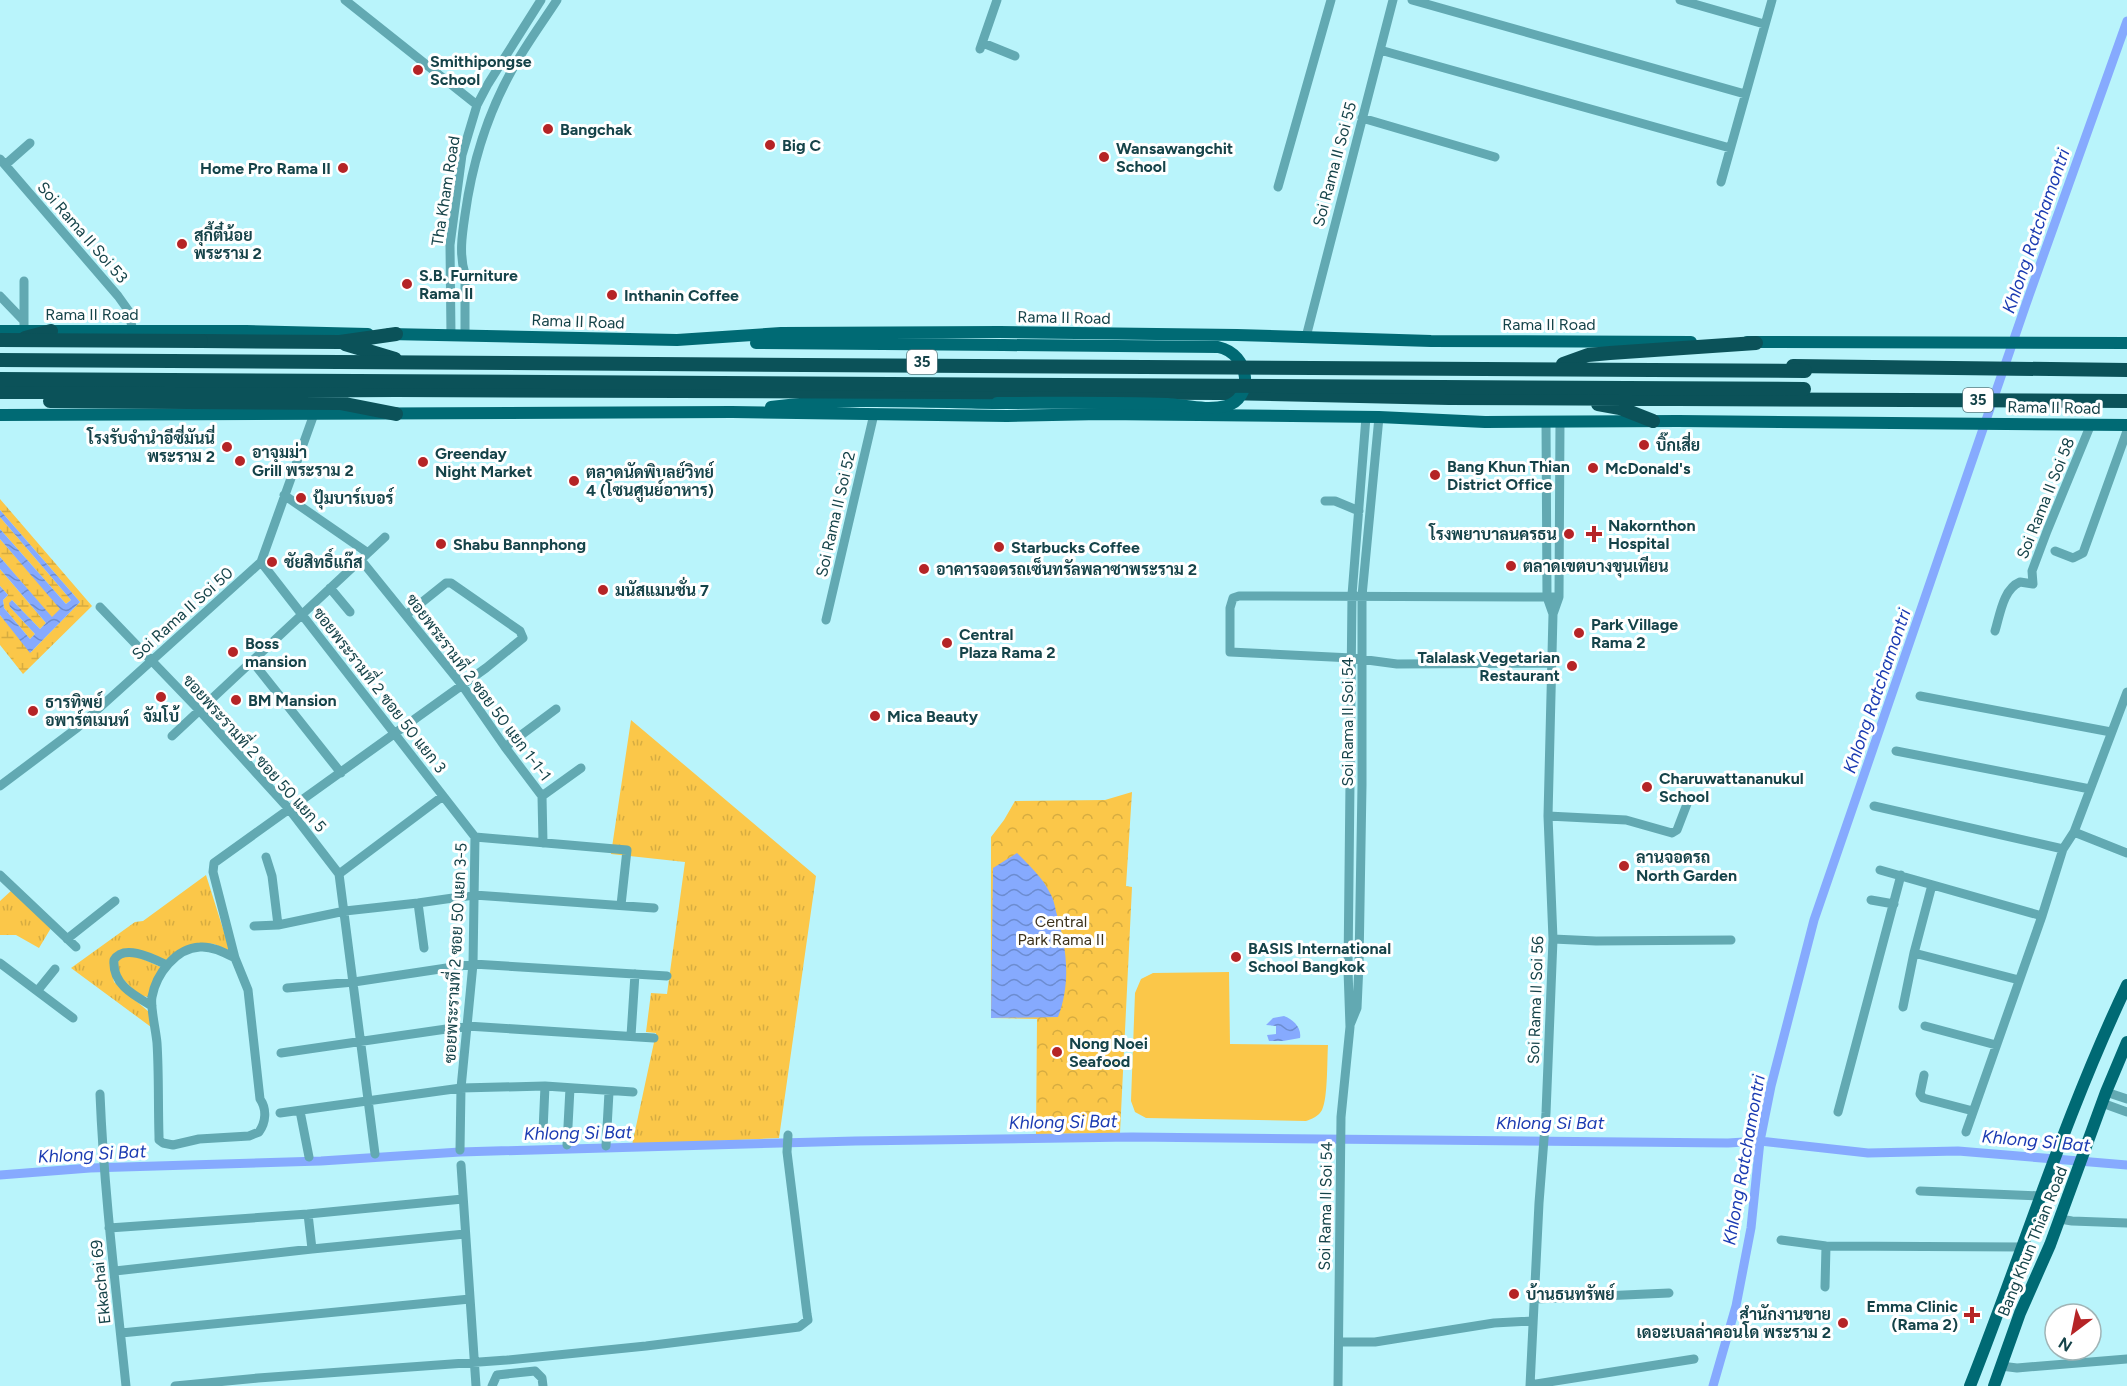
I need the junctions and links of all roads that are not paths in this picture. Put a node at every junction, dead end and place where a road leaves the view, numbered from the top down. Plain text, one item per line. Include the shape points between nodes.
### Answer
1 (345, 0) edge
2 (541, 0) edge
3 (557, 0) edge
4 (997, 0) edge
5 (1331, 0) edge
6 (1393, 0) edge
7 (1412, 0) edge
8 (1680, 0) edge
9 (1772, 0) edge
10 (1714, 5) edge
11 (1764, 24) junction
12 (1380, 50) junction
13 (1015, 56) dead end
14 (1745, 94) junction
15 (477, 105) junction
16 (1362, 118) junction
17 (30, 143) dead end
18 (1730, 148) junction
19 (1495, 157) dead end
20 (3, 162) edge
21 (1721, 182) dead end
22 (1278, 187) dead end
23 (450, 264) junction
24 (462, 265) junction
25 (24, 281) dead end
26 (0, 296) edge
27 (24, 325) junction
28 (0, 331) edge
29 (51, 331) junction
30 (133, 331) junction
31 (396, 334) junction
32 (451, 334) junction
33 (465, 335) junction
34 (1306, 337) junction
35 (707, 339) junction
36 (0, 340) edge
37 (340, 342) junction
38 (1756, 343) junction
39 (2127, 343) edge
40 (0, 345) edge
41 (0, 358) edge
42 (395, 359) junction
43 (1563, 364) junction
44 (2127, 370) edge
45 (1804, 371) dead end
46 (0, 379) edge
47 (1804, 389) dead end
48 (396, 390) junction
49 (0, 392) edge
50 (1569, 397) junction
51 (0, 401) edge
52 (2127, 401) edge
53 (340, 403) junction
54 (732, 412) junction
55 (314, 414) junction
56 (396, 414) junction
57 (874, 414) junction
58 (0, 415) edge
59 (1366, 417) junction
60 (1379, 417) junction
61 (1546, 421) junction
62 (1653, 421) junction
63 (1560, 422) junction
64 (2091, 424) junction
65 (2127, 425) edge
66 (2127, 431) edge
67 (284, 495) junction
68 (1325, 501) dead end
69 (1359, 512) junction
70 (386, 537) dead end
71 (2055, 551) dead end
72 (364, 557) junction
73 (261, 562) junction
74 (330, 588) junction
75 (1357, 596) junction
76 (1547, 597) junction
77 (1559, 597) junction
78 (100, 607) dead end
79 (350, 612) dead end
80 (302, 613) junction
81 (1553, 614) junction
82 (406, 615) junction
83 (826, 621) dead end
84 (1995, 631) dead end
85 (1352, 658) junction
86 (1363, 659) junction
87 (152, 660) junction
88 (252, 661) junction
89 (1552, 663) junction
90 (462, 685) junction
91 (2127, 692) edge
92 (1920, 696) dead end
93 (556, 709) dead end
94 (199, 710) junction
95 (395, 732) junction
96 (2111, 732) junction
97 (172, 736) dead end
98 (505, 747) junction
99 (1896, 751) dead end
100 (581, 768) dead end
101 (341, 773) junction
102 (0, 786) edge
103 (2090, 789) junction
104 (443, 796) junction
105 (542, 796) junction
106 (1687, 804) dead end
107 (1874, 806) dead end
108 (289, 809) junction
109 (1548, 816) junction
110 (2074, 832) junction
111 (475, 837) junction
112 (543, 843) junction
113 (2063, 849) junction
114 (2127, 853) edge
115 (266, 857) dead end
116 (1349, 869) junction
117 (1361, 869) junction
118 (1880, 870) dead end
119 (339, 874) junction
120 (0, 875) edge
121 (1901, 875) junction
122 (1932, 885) junction
123 (474, 895) junction
124 (1871, 900) dead end
125 (115, 901) dead end
126 (418, 903) junction
127 (1894, 904) junction
128 (621, 905) junction
129 (654, 908) dead end
130 (345, 912) junction
131 (2042, 916) junction
132 (278, 924) junction
133 (255, 926) dead end
134 (67, 939) junction
135 (1552, 939) junction
136 (1731, 940) dead end
137 (76, 947) dead end
138 (424, 948) dead end
139 (1914, 952) junction
140 (235, 958) junction
141 (0, 963) edge
142 (472, 964) junction
143 (167, 965) junction
144 (55, 969) dead end
145 (635, 974) junction
146 (667, 976) dead end
147 (2019, 980) junction
148 (354, 982) junction
149 (2127, 985) edge
150 (287, 988) dead end
151 (38, 990) junction
152 (152, 1006) junction
153 (1903, 1007) dead end
154 (73, 1018) dead end
155 (467, 1026) junction
156 (1925, 1026) dead end
157 (1350, 1027) junction
158 (631, 1036) junction
159 (654, 1038) dead end
160 (360, 1042) junction
161 (2127, 1042) edge
162 (1996, 1046) junction
163 (281, 1053) dead end
164 (1924, 1075) dead end
165 (545, 1086) junction
166 (461, 1088) junction
167 (570, 1088) junction
168 (609, 1092) junction
169 (633, 1092) dead end
170 (100, 1094) dead end
171 (2104, 1097) junction
172 (2127, 1099) edge
173 (369, 1102) junction
174 (300, 1111) junction
175 (1973, 1111) junction
176 (1838, 1112) dead end
177 (2127, 1112) edge
178 (280, 1113) dead end
179 (543, 1131) dead end
180 (1966, 1132) dead end
181 (788, 1135) dead end
182 (567, 1145) dead end
183 (606, 1146) dead end
184 (460, 1150) dead end
185 (375, 1155) dead end
186 (309, 1157) dead end
187 (461, 1165) dead end
188 (1920, 1191) dead end
189 (2041, 1196) junction
190 (463, 1199) junction
191 (308, 1214) junction
192 (2060, 1219) junction
193 (2127, 1223) edge
194 (109, 1228) junction
195 (465, 1234) junction
196 (1781, 1240) dead end
197 (1826, 1246) junction
198 (2023, 1247) junction
199 (312, 1249) junction
200 (116, 1271) junction
201 (1825, 1287) dead end
202 (1669, 1293) dead end
203 (470, 1299) junction
204 (1534, 1299) junction
205 (1533, 1321) junction
206 (121, 1333) junction
207 (1339, 1342) junction
208 (1981, 1358) junction
209 (1694, 1359) dead end
210 (2127, 1359) edge
211 (474, 1362) junction
212 (2001, 1366) junction
213 (258, 1382) edge
214 (1530, 1385) edge
215 (126, 1386) edge
216 (175, 1386) edge
217 (476, 1386) edge
218 (492, 1386) edge
219 (543, 1386) edge
220 (1338, 1386) edge
221 (1970, 1386) edge
222 (1994, 1386) edge

1 - 15 street
2 - 15 street, Tha Kham Road
3 - 24 street, Tha Kham Road via 513,68 483,136 467,200
4 - 13 street via 981,46
5 - 22 street
6 - 12 street, Soi Rama II Soi 55
7 - 14 street
8 - 10 street
9 - 11 street
10 - 11 street
11 - 14 street
12 - 16 street, Soi Rama II Soi 55
12 - 18 street
14 - 18 street
15 - 23 street, Tha Kham Road via 462,155 451,226
16 - 19 street
16 - 34 street, Soi Rama II Soi 55
17 - 20 street
18 - 21 street
20 - 30 street, Soi Rama II Soi 53 via 118,296 128,310
23 - 24 street
23 - 32 street, Tha Kham Road
24 - 33 street, Tha Kham Road
25 - 27 street
26 - 27 street
27 - 28 main road, Rama II Road / 35
27 - 29 main road, Rama II Road / 35
29 - 30 main road, Rama II Road / 35
29 - 40 highway
30 - 31 main road, Rama II Road / 35
31 - 32 main road, Rama II Road / 35
31 - 37 highway
32 - 33 main road, Rama II Road / 35
33 - 35 main road, Rama II Road / 35
34 - 35 main road, Rama II Road / 35 via 894,332 781,333
34 - 38 main road, Rama II Road / 35
35 - 54 main road, bridge via 756,343 1218,346 1235,354 1244,368 1243,390 1234,402 1221,407 798,403
36 - 37 highway, bridge
37 - 42 highway
38 - 39 main road, Rama II Road / 35
38 - 43 highway via 1588,355
41 - 42 highway, 35
41 - 45 highway, bridge
42 - 43 highway, 35
43 - 44 highway, 35
46 - 47 highway, bridge
48 - 49 highway, Rama II Road / 35
48 - 50 highway, Rama II Road / 35
48 - 53 highway
50 - 52 highway, Rama II Road / 35
50 - 62 highway via 1620,408
51 - 53 highway
53 - 56 highway
54 - 56 main road, Rama II Road / 35
54 - 57 main road, Rama II Road / 35
55 - 56 main road, Rama II Road / 35
55 - 58 main road, Rama II Road / 35
55 - 67 street, Soi Rama II Soi 50
57 - 59 main road, Rama II Road / 35
57 - 83 street, Soi Rama II Soi 52
59 - 60 main road, Rama II Road / 35
59 - 69 street, Soi Rama II Soi 54
60 - 61 main road, Rama II Road / 35
60 - 75 street, Soi Rama II Soi 54
61 - 63 main road, Rama II Road / 35
61 - 76 street, Soi Rama II Soi 56
62 - 63 main road, Rama II Road / 35
62 - 64 main road, Rama II Road / 35
63 - 77 street, Soi Rama II Soi 56
64 - 65 main road, Rama II Road / 35
64 - 84 street, Soi Rama II Soi 58 via 2032,571 2033,584 2020,582 2011,588
66 - 71 street via 2083,553 2073,558
67 - 72 street, ซอยพระรามที่ 2 ซอย 50 แยก 1-1-1
67 - 73 street, Soi Rama II Soi 50
68 - 69 street via 1335,501
69 - 75 street, Soi Rama II Soi 54
70 - 72 street
72 - 74 street
72 - 82 street, ซอยพระรามที่ 2 ซอย 50 แยก 1-1-1
73 - 80 street, ซอยพระรามที่ 2 ซอย 50 แยก 3
73 - 87 street, Soi Rama II Soi 50
74 - 79 street
74 - 80 street
75 - 76 street
75 - 85 street, Soi Rama II Soi 54
75 - 85 street via 1239,596 1233,598 1230,608 1230,652
75 - 86 street, Soi Rama II Soi 54
76 - 77 street
76 - 81 street, Soi Rama II Soi 56
77 - 81 street, Soi Rama II Soi 56
78 - 87 street, ซอยพระรามที่ 2 ซอย 50 แยก 5
80 - 88 street
80 - 95 street, ซอยพระรามที่ 2 ซอย 50 แยก 3
81 - 89 street, Soi Rama II Soi 56
82 - 90 street, ซอยพระรามที่ 2 ซอย 50 แยก 1-1-1
82 - 90 street via 446,583 452,583 522,633 522,641
85 - 86 street
85 - 116 street, Soi Rama II Soi 54
86 - 89 street via 1397,664
86 - 117 street, Soi Rama II Soi 54
87 - 94 street, ซอยพระรามที่ 2 ซอย 50 แยก 5
87 - 102 street, Soi Rama II Soi 50 via 77,728
88 - 94 street
88 - 101 street
89 - 109 street, Soi Rama II Soi 56
90 - 95 street
90 - 98 street, ซอยพระรามที่ 2 ซอย 50 แยก 1-1-1
91 - 96 street
92 - 96 street
93 - 98 street
94 - 97 street
94 - 108 street, ซอยพระรามที่ 2 ซอย 50 แยก 5
95 - 101 street
95 - 104 street, ซอยพระรามที่ 2 ซอย 50 แยก 3
96 - 103 street
98 - 105 street, ซอยพระรามที่ 2 ซอย 50 แยก 1-1-1
99 - 103 street
100 - 105 street
101 - 108 street
103 - 110 street
104 - 111 street, ซอยพระรามที่ 2 ซอย 50 แยก 3
104 - 119 street
105 - 112 street, ซอยพระรามที่ 2 ซอย 50 แยก 1-1-1
106 - 109 street via 1677,830 1672,833 1626,820
107 - 113 street
108 - 119 street, ซอยพระรามที่ 2 ซอย 50 แยก 5
108 - 140 street via 214,863
109 - 135 street, Soi Rama II Soi 56
110 - 113 street
110 - 114 street
111 - 112 street, ซอยพระรามที่ 2 ซอย 50 แยก 3-5
111 - 123 street, ซอยพระรามที่ 2 ซอย 50 แยก 3-5
112 - 128 street, ซอยพระรามที่ 2 ซอย 50 แยก 3-5 via 627,850
113 - 131 street
115 - 132 street
116 - 117 street
116 - 157 street, Soi Rama II Soi 54
117 - 157 street, Soi Rama II Soi 54 via 1357,1008
118 - 121 street
119 - 130 street, ซอยพระรามที่ 2 ซอย 50 แยก 5
120 - 134 street
121 - 122 street
121 - 127 street
122 - 131 street
122 - 139 street
123 - 126 street
123 - 128 street
123 - 142 street, ซอยพระรามที่ 2 ซอย 50 แยก 3-5
124 - 127 street
125 - 134 street
126 - 130 street
126 - 138 street
127 - 176 street
128 - 129 street
130 - 132 street
130 - 148 street, ซอยพระรามที่ 2 ซอย 50 แยก 5
131 - 147 street
132 - 133 street
134 - 137 street
135 - 136 street
135 - 204 street, Soi Rama II Soi 56
139 - 147 street
139 - 153 street
140 - 143 street via 202,946 190,949
140 - 152 street via 248,990 260,1099 265,1106 259,1132 173,1145 159,1140
141 - 151 street
142 - 145 street
142 - 148 street
142 - 155 street, ซอยพระรามที่ 2 ซอย 50 แยก 3-5
143 - 152 street via 154,988
143 - 152 street via 132,953 119,954 114,960 118,981
144 - 151 street
145 - 146 street
145 - 158 street
147 - 162 street
148 - 150 street
148 - 160 street, ซอยพระรามที่ 2 ซอย 50 แยก 5
149 - 189 main road, Bang Khun Thian Road
151 - 154 street
155 - 158 street
155 - 160 street
155 - 166 street, ซอยพระรามที่ 2 ซอย 50 แยก 3-5
156 - 162 street
157 - 207 street, Soi Rama II Soi 54 via 1341,1117
158 - 159 street
160 - 163 street
160 - 173 street, ซอยพระรามที่ 2 ซอย 50 แยก 5
161 - 171 main road, Bang Khun Thian Road
162 - 175 street
164 - 175 street via 1920,1094 1923,1098
165 - 166 street
165 - 167 street
165 - 179 street
166 - 173 street
166 - 184 street, ซอยพระรามที่ 2 ซอย 50 แยก 3-5
167 - 168 street
167 - 182 street
168 - 169 street
168 - 183 street
170 - 194 street, Ekkachai 69
171 - 172 street
171 - 177 street
171 - 192 main road, Bang Khun Thian Road
173 - 174 street
173 - 185 street, ซอยพระรามที่ 2 ซอย 50 แยก 5
174 - 178 street
174 - 186 street
175 - 180 street
181 - 211 street via 807,1314 804,1324 794,1329
187 - 190 street
188 - 189 street
189 - 198 main road, Bang Khun Thian Road
190 - 191 street
190 - 195 street
191 - 194 street
191 - 199 street
192 - 193 street
192 - 212 main road, Bang Khun Thian Road
194 - 200 street, Ekkachai 69
195 - 199 street
195 - 203 street
196 - 197 street
197 - 198 street
197 - 201 street
198 - 208 main road, Bang Khun Thian Road
199 - 200 street
200 - 206 street, Ekkachai 69
202 - 204 street
203 - 206 street
203 - 211 street
204 - 205 street, Soi Rama II Soi 56
205 - 207 street via 1494,1323 1375,1342
205 - 214 street, Soi Rama II Soi 56
206 - 215 street, Ekkachai 69
207 - 220 street, Soi Rama II Soi 54
208 - 212 main road
208 - 221 main road, Bang Khun Thian Road
209 - 214 street
210 - 212 street
211 - 213 street
211 - 217 street
212 - 222 main road, Bang Khun Thian Road
213 - 216 street
218 - 219 street via 497,1375 535,1371

